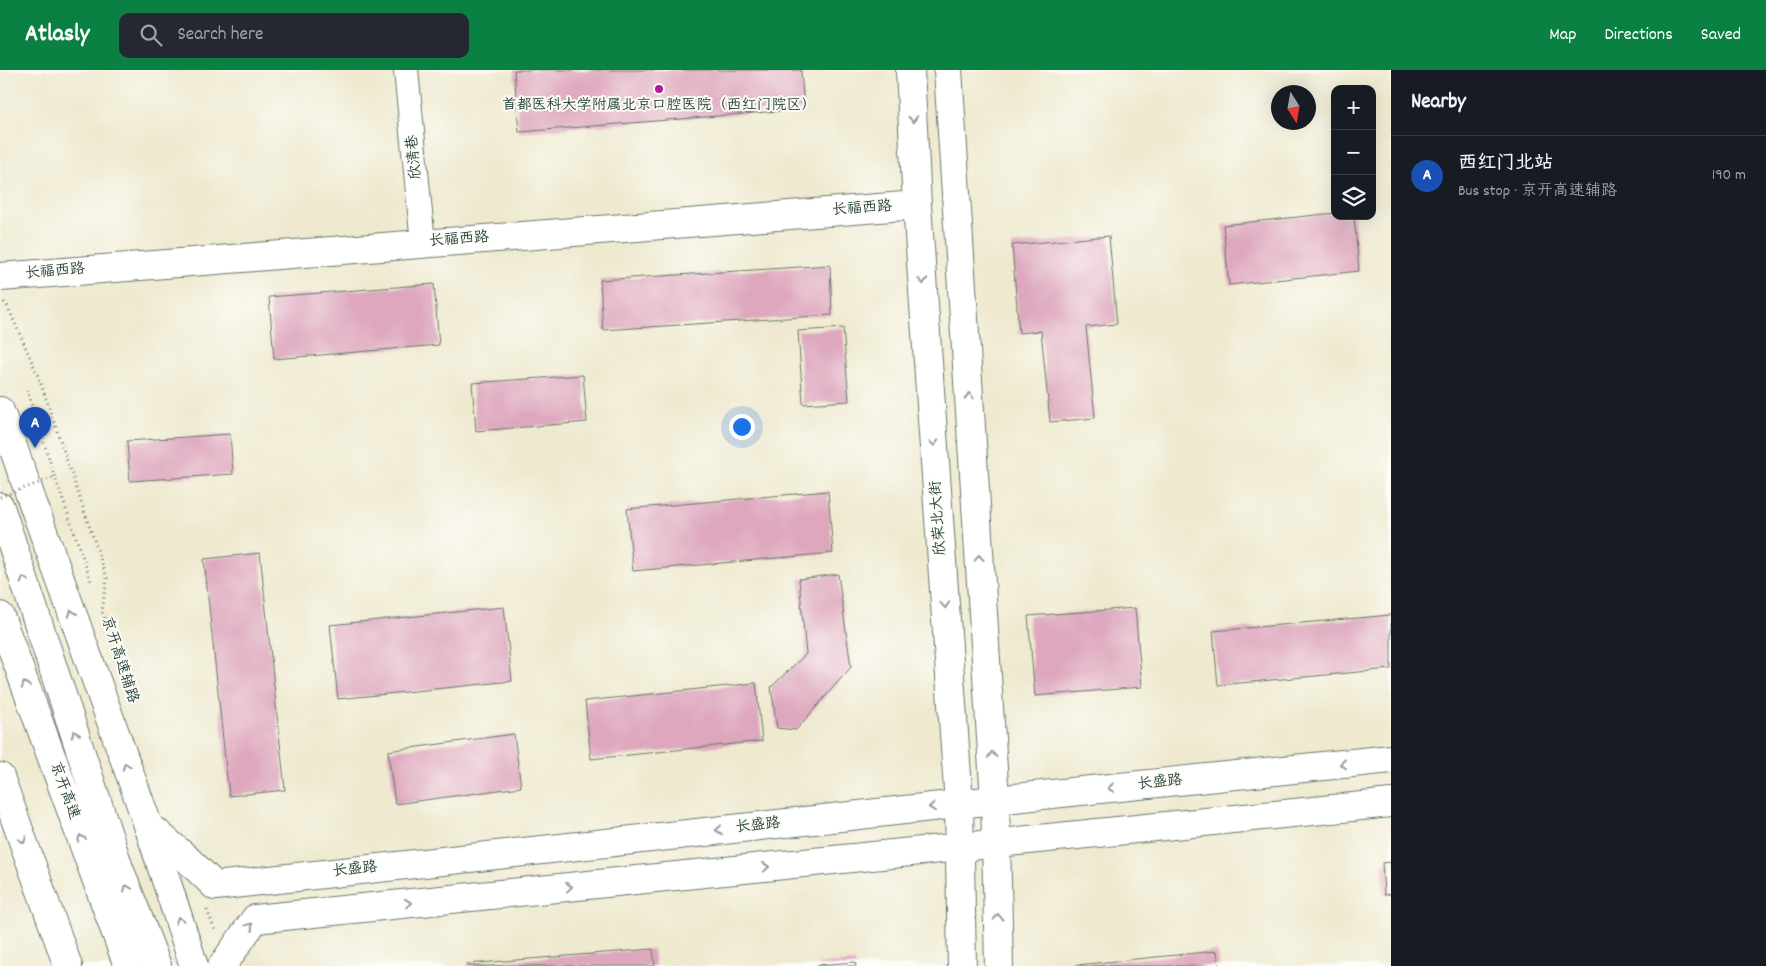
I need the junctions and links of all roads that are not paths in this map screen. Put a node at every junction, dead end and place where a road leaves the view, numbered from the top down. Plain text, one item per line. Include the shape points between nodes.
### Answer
1 (406, 70) edge
2 (910, 70) edge
3 (948, 70) edge
4 (917, 205) junction
5 (423, 243) junction
6 (0, 277) edge
7 (0, 411) edge
8 (0, 507) edge
9 (0, 616) edge
10 (1391, 759) edge
11 (0, 777) edge
12 (995, 800) junction
13 (1391, 803) edge
14 (959, 804) junction
15 (148, 825) junction
16 (995, 844) junction
17 (960, 848) junction
18 (224, 962) edge
19 (68, 966) edge
20 (128, 966) edge
21 (157, 966) edge
22 (194, 966) edge
23 (962, 966) edge
24 (999, 966) edge

1 - 5 street, 欣清巷
2 -> 4 main road, 欣荣北大街
12 -> 3 main road
4 - 5 main road, 长福西路
4 -> 14 main road, 欣荣北大街
5 - 6 main road, 长福西路
15 -> 7 main road, 京开高速辅路
21 -> 8 main road via 119,868
20 -> 9 main road, 京开高速
10 -> 12 main road, 长盛路
11 -> 19 main road
12 - 14 main road, 长盛路
12 - 16 main road
13 - 16 main road
14 -> 15 main road, 长盛路 via 215,886
14 - 17 main road, 欣荣北大街
22 -> 15 main road, 京开高速辅路
16 - 17 main road
24 -> 16 main road
18 -> 17 main road via 255,919
17 - 23 main road, 欣荣北大街

